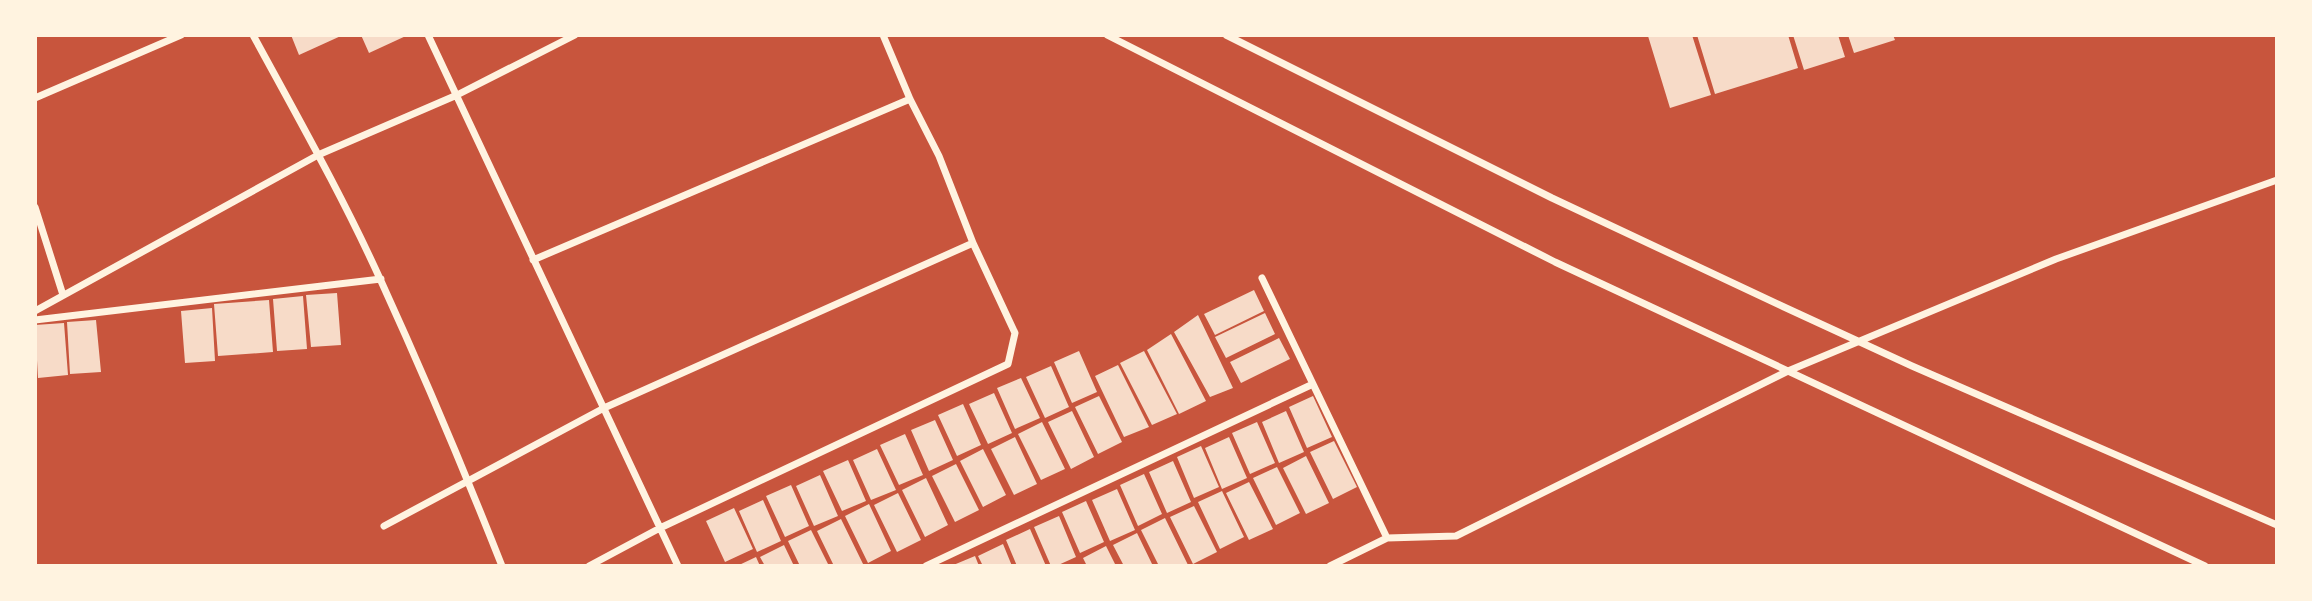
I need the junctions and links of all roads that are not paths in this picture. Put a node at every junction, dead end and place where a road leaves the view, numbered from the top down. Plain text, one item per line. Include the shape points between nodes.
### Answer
1 (181, 35) edge
2 (253, 35) edge
3 (428, 35) edge
4 (575, 35) edge
5 (883, 35) edge
6 (1107, 35) edge
7 (1226, 35) edge
8 (457, 94) junction
9 (35, 98) edge
10 (910, 99) junction
11 (318, 155) junction
12 (2277, 180) edge
13 (35, 207) edge
14 (973, 243) junction
15 (533, 260) junction
16 (1262, 278) dead end
17 (381, 279) junction
18 (63, 296) junction
19 (35, 311) edge
20 (35, 320) edge
21 (1861, 341) junction
22 (1788, 371) junction
23 (1313, 384) junction
24 (604, 408) junction
25 (468, 482) junction
26 (2277, 525) edge
27 (384, 526) dead end
28 (660, 528) junction
29 (1387, 538) junction
30 (502, 566) edge
31 (589, 566) edge
32 (678, 566) edge
33 (926, 566) edge
34 (1330, 566) edge
35 (2205, 566) edge

1 - 9 street
2 - 11 street
3 - 8 street
4 - 8 street
5 - 10 street
6 - 22 street via 1555,262
7 - 21 street via 1552,198
8 - 11 street
8 - 15 street
10 - 14 street via 939,156
10 - 15 street
11 - 17 street
11 - 18 street
12 - 21 street via 2056,259
13 - 18 street
14 - 24 street
14 - 28 street via 1015,333 1008,364
15 - 24 street
16 - 23 street
17 - 20 street
17 - 25 street
18 - 19 street
21 - 22 street
21 - 26 street
22 - 29 street via 1456,536
22 - 35 street
23 - 29 street
23 - 33 street
24 - 25 street
24 - 28 street
25 - 27 street
25 - 30 street
28 - 31 street
28 - 32 street
29 - 34 street

